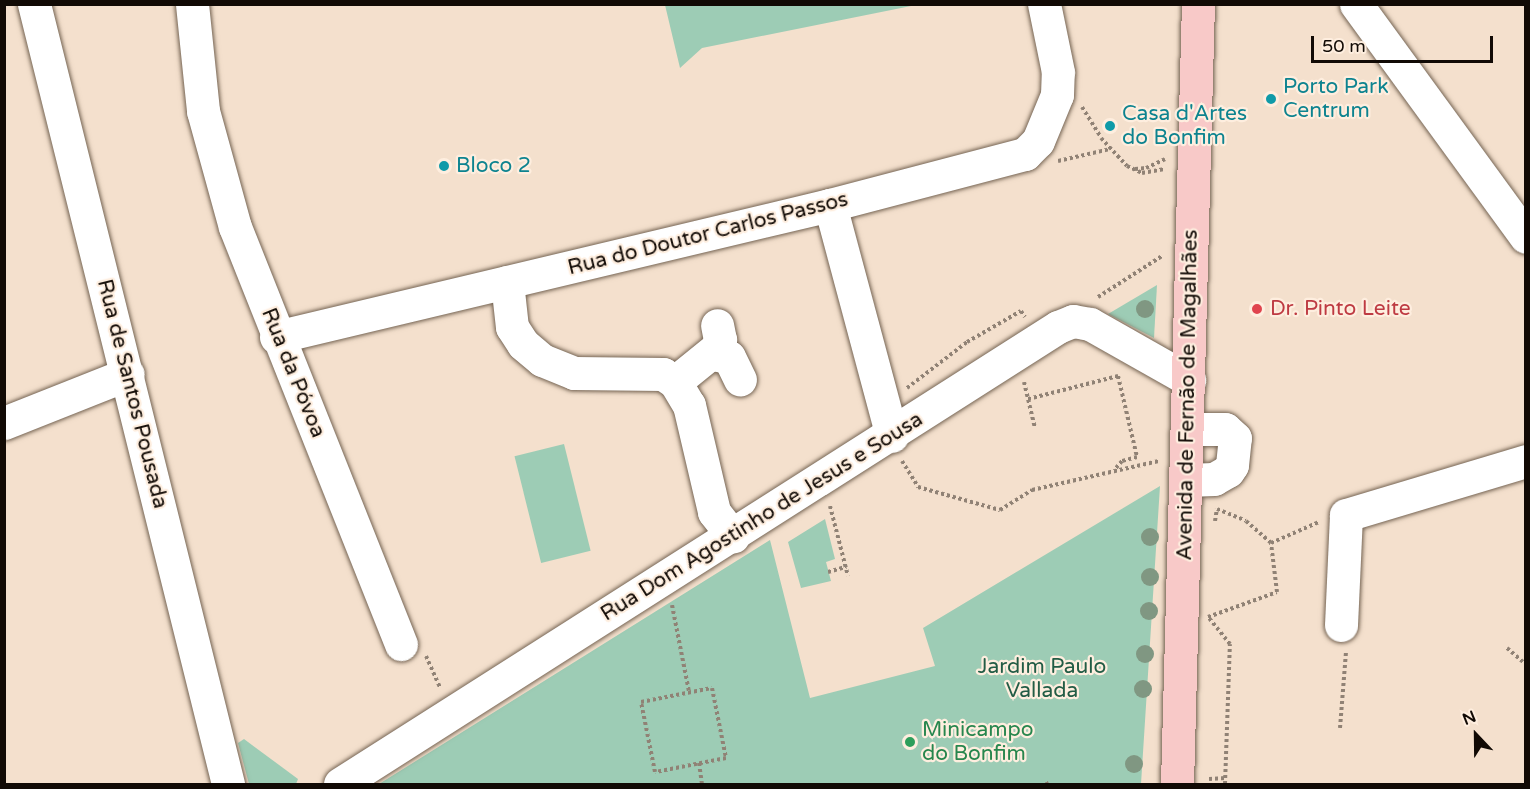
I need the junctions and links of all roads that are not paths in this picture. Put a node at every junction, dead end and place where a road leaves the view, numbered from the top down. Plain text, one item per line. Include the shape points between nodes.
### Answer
1 (34, 4) edge
2 (192, 4) edge
3 (1044, 4) edge
4 (1198, 4) edge
5 (1356, 4) edge
6 (830, 205) junction
7 (1526, 237) edge
8 (507, 282) junction
9 (276, 337) junction
10 (128, 374) junction
11 (740, 380) dead end
12 (1190, 380) junction
13 (675, 382) junction
14 (4, 423) edge
15 (1188, 429) junction
16 (892, 436) junction
17 (1526, 461) edge
18 (1186, 480) junction
19 (733, 536) junction
20 (1341, 625) road end
21 (401, 644) road end
22 (228, 784) edge
23 (340, 784) edge
24 (1177, 784) edge

1 - 10 street, Rua de Santos Pousada
2 - 9 street, Rua da Póvoa via 203,111 217,173
3 - 6 street, Rua do Doutor Carlos Passos via 1058,72 1057,95 1038,141 1025,154
4 - 12 main road, Avenida de Fernão de Magalhães via 1179,159
5 - 7 street
6 - 8 street, Rua do Doutor Carlos Passos
6 - 16 street
8 - 9 street, Rua do Doutor Carlos Passos
8 - 13 street via 512,327 523,344 542,360 574,373 663,374
9 - 21 street, Rua da Póvoa
10 - 14 street
10 - 22 street, Rua de Santos Pousada
11 - 13 street via 729,357 714,339
12 - 15 main road, Avenida de Fernão de Magalhães
12 - 16 street, Rua Dom Agostinho de Jesus e Sousa via 1090,324 1073,321
13 - 19 street via 689,405 714,512
15 - 18 main road, Avenida de Fernão de Magalhães
15 - 18 street via 1226,429 1234,438 1228,471 1215,479
16 - 19 street, Rua Dom Agostinho de Jesus e Sousa
17 - 20 street via 1346,515
18 - 24 main road, Avenida de Fernão de Magalhães
19 - 23 street, Rua Dom Agostinho de Jesus e Sousa

